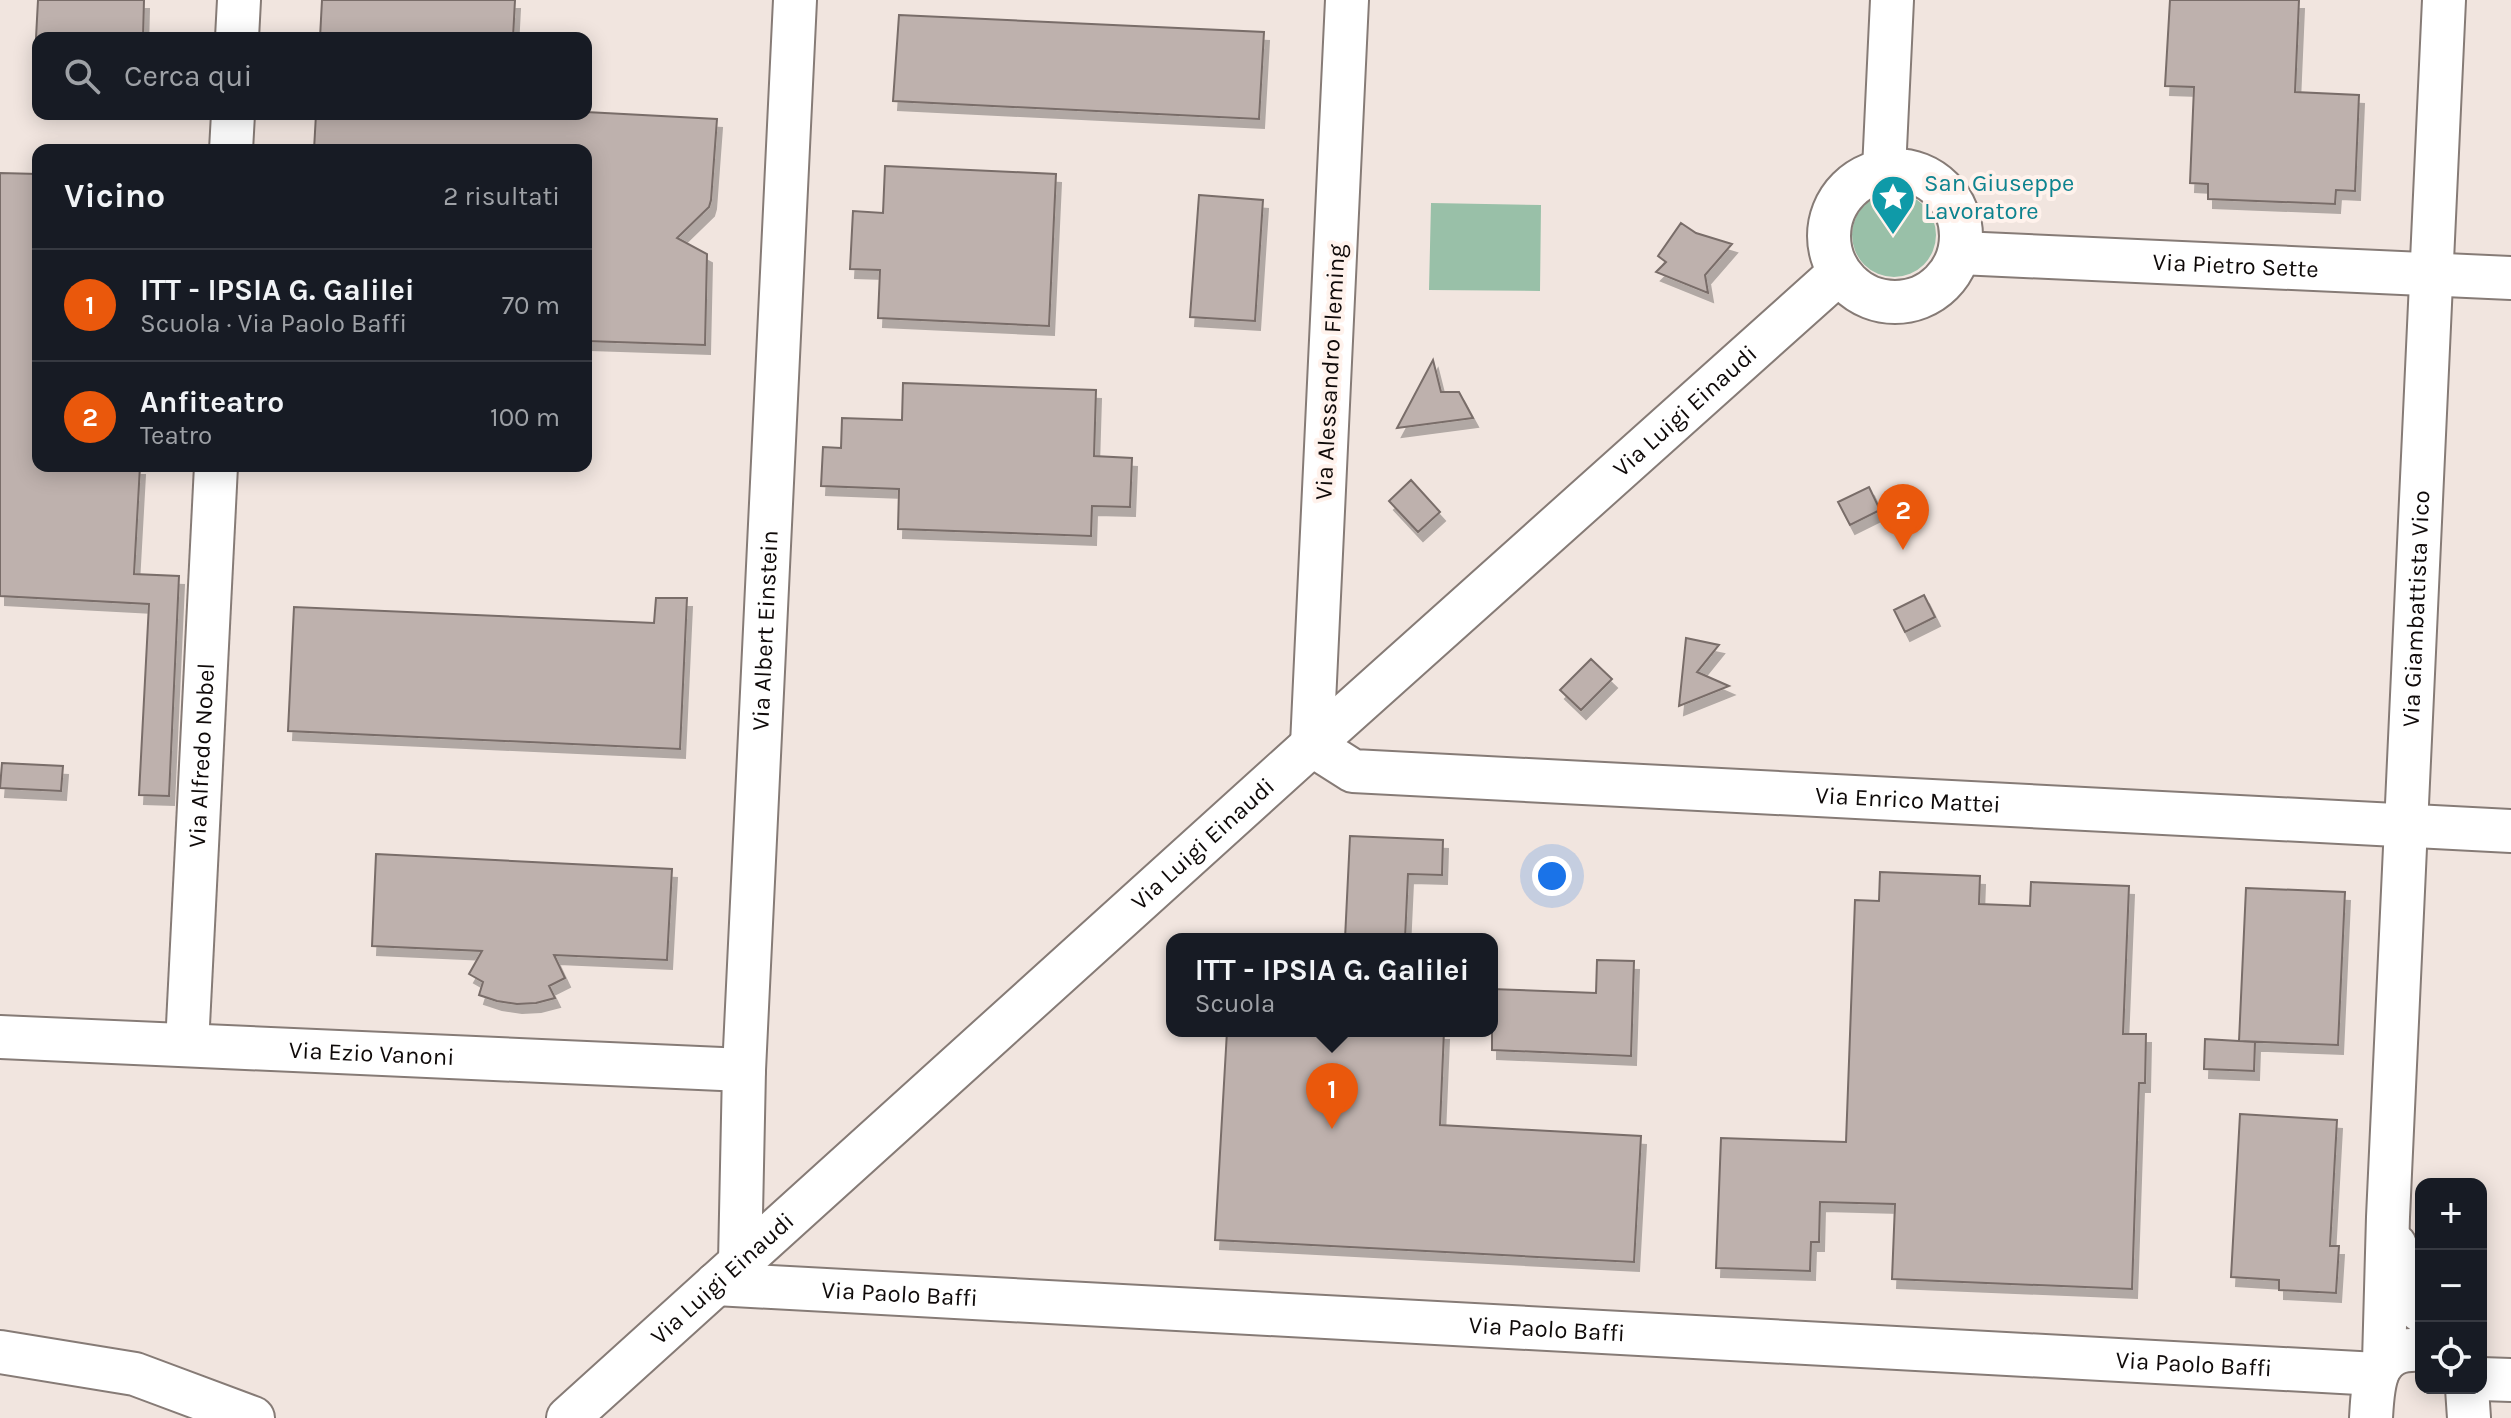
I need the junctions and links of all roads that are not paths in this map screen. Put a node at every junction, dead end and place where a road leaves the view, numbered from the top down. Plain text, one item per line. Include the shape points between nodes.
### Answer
1 (239, 0) edge
2 (795, 0) edge
3 (1347, 0) edge
4 (1892, 0) edge
5 (2444, 0) edge
6 (237, 32) edge
7 (233, 120) edge
8 (231, 144) edge
9 (1884, 170) junction
10 (1960, 253) junction
11 (1839, 273) junction
12 (2431, 274) junction
13 (2511, 278) edge
14 (216, 472) edge
15 (1312, 745) junction
16 (2406, 826) junction
17 (2511, 831) edge
18 (0, 1037) edge
19 (187, 1045) junction
20 (744, 1070) junction
21 (2388, 1217) junction
22 (728, 1273) junction
23 (2415, 1298) edge
24 (0, 1352) edge
25 (2394, 1362) edge
26 (2487, 1379) edge
27 (2511, 1380) edge
28 (2467, 1394) edge
29 (253, 1418) edge
30 (568, 1418) edge
31 (2371, 1418) edge
32 (2469, 1418) edge

1 - 6 street
2 - 20 street, Via Albert Einstein
3 - 15 street, Via Alessandro Fleming
4 - 9 street
5 - 12 street, Via Giambattista Vico
7 - 8 street
9 - 10 street via 1927,177 1945,191 1957,209
9 - 11 street via 1854,184 1834,210 1828,231
10 - 11 street via 1952,273 1936,289 1895,303 1854,289
10 - 12 street, Via Pietro Sette
11 - 15 street, Via Luigi Einaudi
12 - 13 street, Via Pietro Sette
12 - 16 street, Via Giambattista Vico
14 - 19 street, Via Alfredo Nobel
15 - 16 street, Via Enrico Mattei via 1353,771
15 - 22 street, Via Luigi Einaudi
16 - 17 street, Via Enrico Mattei
16 - 21 street, Via Giambattista Vico
18 - 19 street, Via Ezio Vanoni
19 - 20 street, Via Ezio Vanoni
20 - 22 street, Via Albert Einstein
21 - 23 street
21 - 25 street, Via Giambattista Vico
22 - 25 street, Via Paolo Baffi
22 - 30 street, Via Luigi Einaudi
24 - 29 street via 135,1374
25 - 31 street via 2373,1383
26 - 27 street
28 - 32 street

